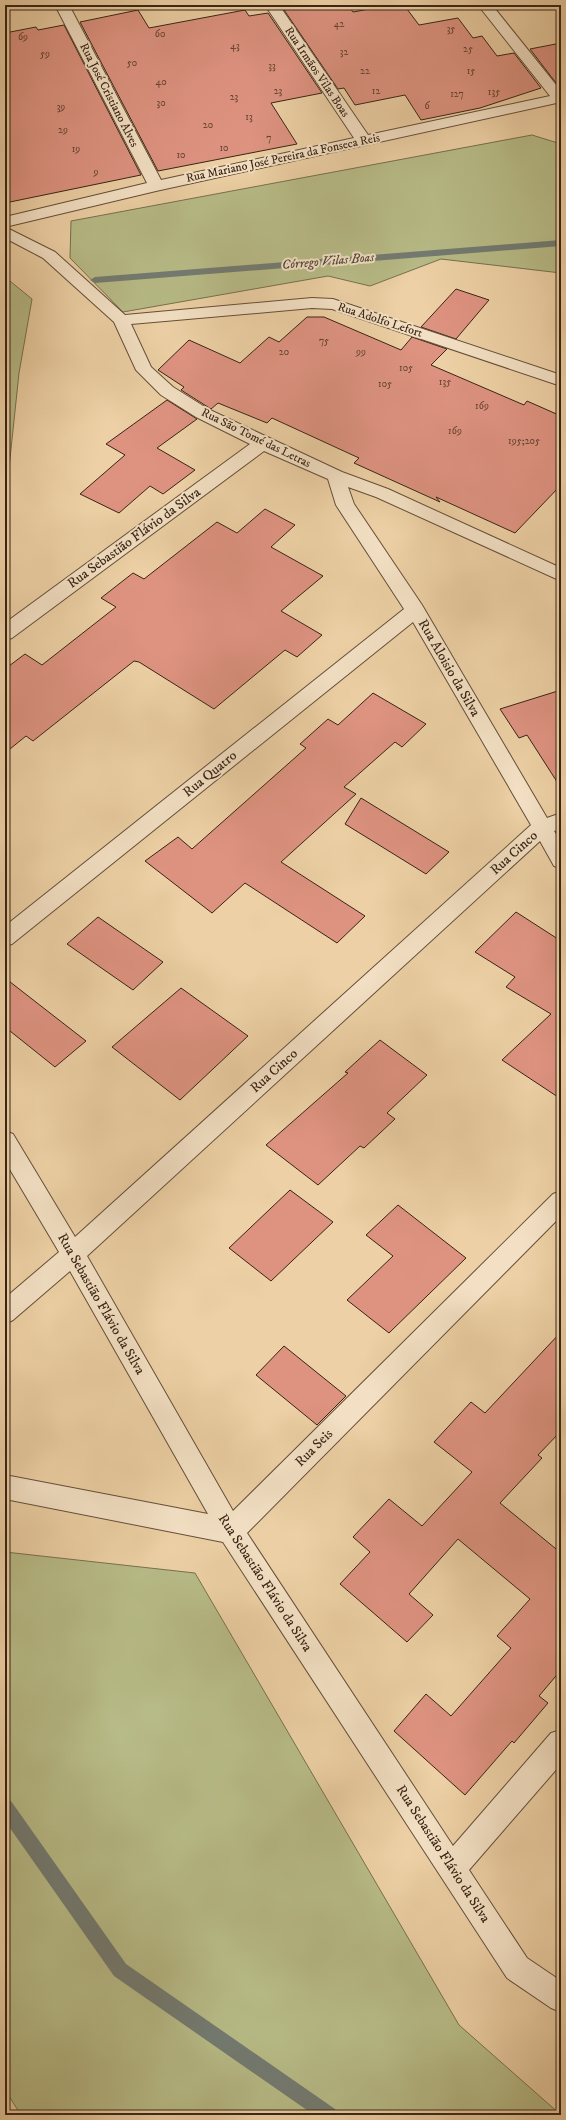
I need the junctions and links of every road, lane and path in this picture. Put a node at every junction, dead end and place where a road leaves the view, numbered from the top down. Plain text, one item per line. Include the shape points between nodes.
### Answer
1 (62, 5) edge
2 (272, 5) edge
3 (485, 5) edge
4 (560, 98) edge
5 (363, 140) junction
6 (156, 186) junction
7 (5, 222) edge
8 (5, 232) edge
9 (121, 320) junction
10 (561, 381) edge
11 (263, 443) junction
12 (336, 476) junction
13 (561, 575) edge
14 (415, 610) junction
15 (5, 633) edge
16 (552, 824) edge
17 (561, 860) edge
18 (5, 938) edge
19 (5, 1141) edge
20 (561, 1201) edge
21 (73, 1254) junction
22 (5, 1313) edge
23 (5, 1487) edge
24 (231, 1531) junction
25 (561, 1744) edge
26 (452, 1868) junction
27 (561, 1998) edge

1 - 6 street, Rua José Cristiano Alves
2 - 5 street, Rua Irmãos Vilas Boas
3 - 4 street
4 - 5 street, Rua Mariano José Pereira da Fonseca Reis
5 - 6 street, Rua Mariano José Pereira da Fonseca Reis
6 - 7 street, Rua Mariano José Pereira da Fonseca Reis
8 - 9 street, Rua São Tomé das Letras via 49,255
9 - 10 street, Rua Adolfo Lefort via 312,303 333,304
9 - 11 street, Rua São Tomé das Letras via 144,370 167,391 202,413
11 - 12 street, Rua São Tomé das Letras
11 - 15 street, Rua Sebastião Flávio da Silva
12 - 13 street, Rua São Tomé das Letras via 382,493
12 - 14 street, Rua Aloisio da Silva via 345,505
14 - 16 street, Rua Aloisio da Silva
14 - 18 street, Rua Quatro
16 - 17 street, Rua Aloisio da Silva
16 - 21 street, Rua Cinco
19 - 21 street, Rua Sebastião Flávio da Silva
20 - 24 street, Rua Seis
21 - 22 street, Rua Cinco
21 - 24 street, Rua Sebastião Flávio da Silva
23 - 24 street
24 - 26 street, Rua Sebastião Flávio da Silva
25 - 26 street
26 - 27 street, Rua Sebastião Flávio da Silva via 517,1968

